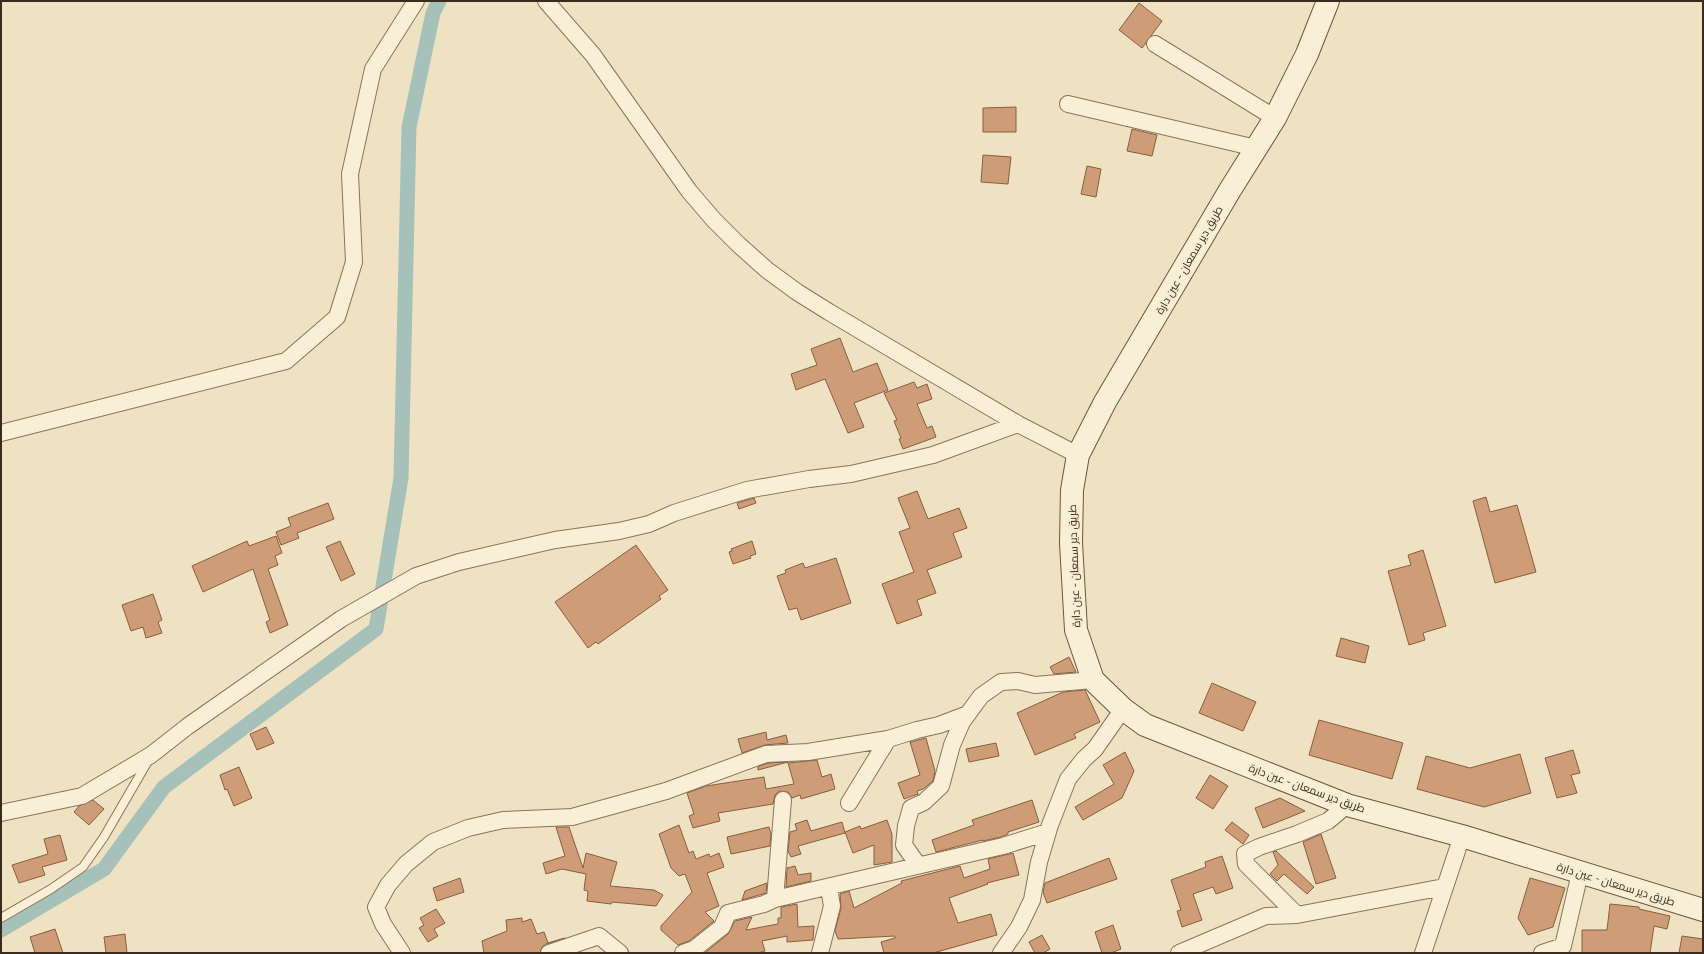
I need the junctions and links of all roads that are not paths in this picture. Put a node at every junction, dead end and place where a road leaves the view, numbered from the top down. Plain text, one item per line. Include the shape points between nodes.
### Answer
1 (416, 1) edge
2 (546, 1) edge
3 (1328, 1) edge
4 (1156, 44) dead end
5 (1068, 104) dead end
6 (1275, 118) junction
7 (1256, 148) junction
8 (1018, 424) junction
9 (1, 433) edge
10 (1078, 454) junction
11 (1093, 680) junction
12 (1123, 709) junction
13 (968, 714) junction
14 (888, 739) junction
15 (150, 755) junction
16 (783, 800) dead end
17 (849, 803) dead end
18 (1347, 805) junction
19 (1, 813) edge
20 (1048, 832) junction
21 (1462, 836) junction
22 (918, 865) junction
23 (1580, 873) junction
24 (1444, 887) junction
25 (829, 888) junction
26 (775, 899) junction
27 (1703, 910) edge
28 (1297, 915) junction
29 (1, 918) edge
30 (402, 953) edge
31 (548, 953) edge
32 (620, 953) edge
33 (683, 953) edge
34 (820, 953) edge
35 (1001, 953) edge
36 (1179, 953) edge
37 (1423, 953) edge
38 (1542, 953) edge

1 - 9 street via 373,69 350,174 354,262 336,317 286,360
2 - 8 street via 593,55 689,191 739,246 797,292
3 - 6 main road, طريق دير سمعان - عين دارة via 1307,54
4 - 6 street
5 - 7 street
6 - 7 main road, طريق دير سمعان - عين دارة
7 - 10 main road, طريق دير سمعان - عين دارة via 1105,402
8 - 10 street
8 - 15 street via 933,455 851,474 747,490 674,513 649,524 554,540 459,562 416,576 341,619
10 - 11 main road, طريق دير سمعان - عين دارة via 1072,490 1071,543 1076,630
11 - 12 main road, طريق دير سمعان - عين دارة
11 - 13 street via 1035,685 1018,681 1001,682 981,696
12 - 18 main road, طريق دير سمعان - عين دارة via 1145,725
12 - 20 street via 1095,749 1068,779
13 - 14 street
13 - 22 street via 952,745 941,786 924,802 911,808 904,845
14 - 17 street
14 - 30 street via 808,752 766,754 666,791 572,817 503,820 468,828 433,842 406,864 388,885 376,907 383,924
15 - 19 street via 82,796
15 - 29 lane via 104,837 83,868
16 - 26 street
18 - 21 main road, طريق دير سمعان - عين دارة
18 - 28 street via 1328,822 1259,846 1245,854 1246,864
20 - 22 street via 1003,846
20 - 35 street via 1032,900 1019,927
21 - 23 main road, طريق دير سمعان - عين دارة
21 - 24 street
22 - 25 street
23 - 27 main road, طريق دير سمعان - عين دارة
23 - 38 street via 1563,946
24 - 28 street
24 - 37 street
25 - 26 street
25 - 34 street via 832,906
26 - 33 street via 728,913 722,927 694,949
28 - 36 street via 1266,916
31 - 32 street via 599,936

